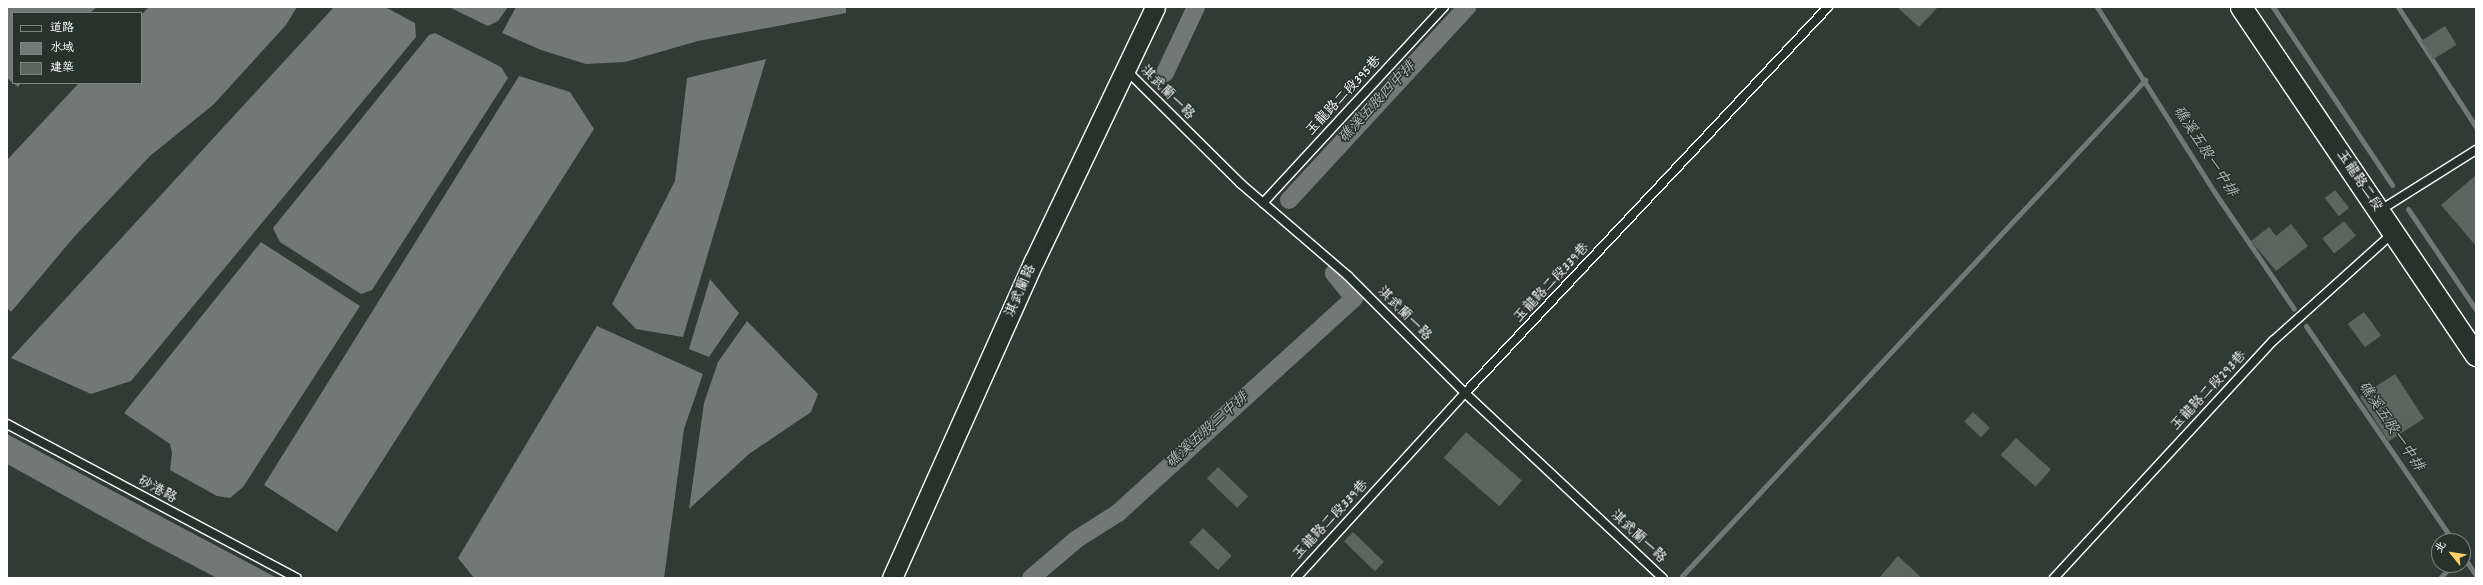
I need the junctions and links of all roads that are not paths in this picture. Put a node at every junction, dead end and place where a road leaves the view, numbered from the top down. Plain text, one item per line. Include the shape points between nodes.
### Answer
1 (1155, 7) edge
2 (1444, 7) edge
3 (1828, 7) edge
4 (2241, 7) edge
5 (1125, 69) junction
6 (2476, 150) edge
7 (1263, 203) junction
8 (2379, 211) junction
9 (2394, 233) junction
10 (2476, 356) edge
11 (1465, 393) junction
12 (7, 424) edge
13 (297, 578) edge
14 (892, 578) edge
15 (1296, 578) edge
16 (1663, 578) edge
17 (2054, 578) edge

1 - 5 street, 淇武蘭路
2 - 7 lane, 玉龍路二段395巷
3 - 11 lane, 玉龍路二段339巷
4 - 8 main road, 玉龍路二段
5 - 7 lane, 淇武蘭一路
5 - 14 street, 淇武蘭路 via 1034,261
6 - 8 lane
7 - 11 lane, 淇武蘭一路 via 1348,276
8 - 9 main road, 玉龍路二段
9 - 10 main road, 玉龍路二段
9 - 17 lane, 玉龍路二段293巷 via 2273,341
11 - 15 lane, 玉龍路二段339巷
11 - 16 lane, 淇武蘭一路
12 - 13 lane, 砂港路

